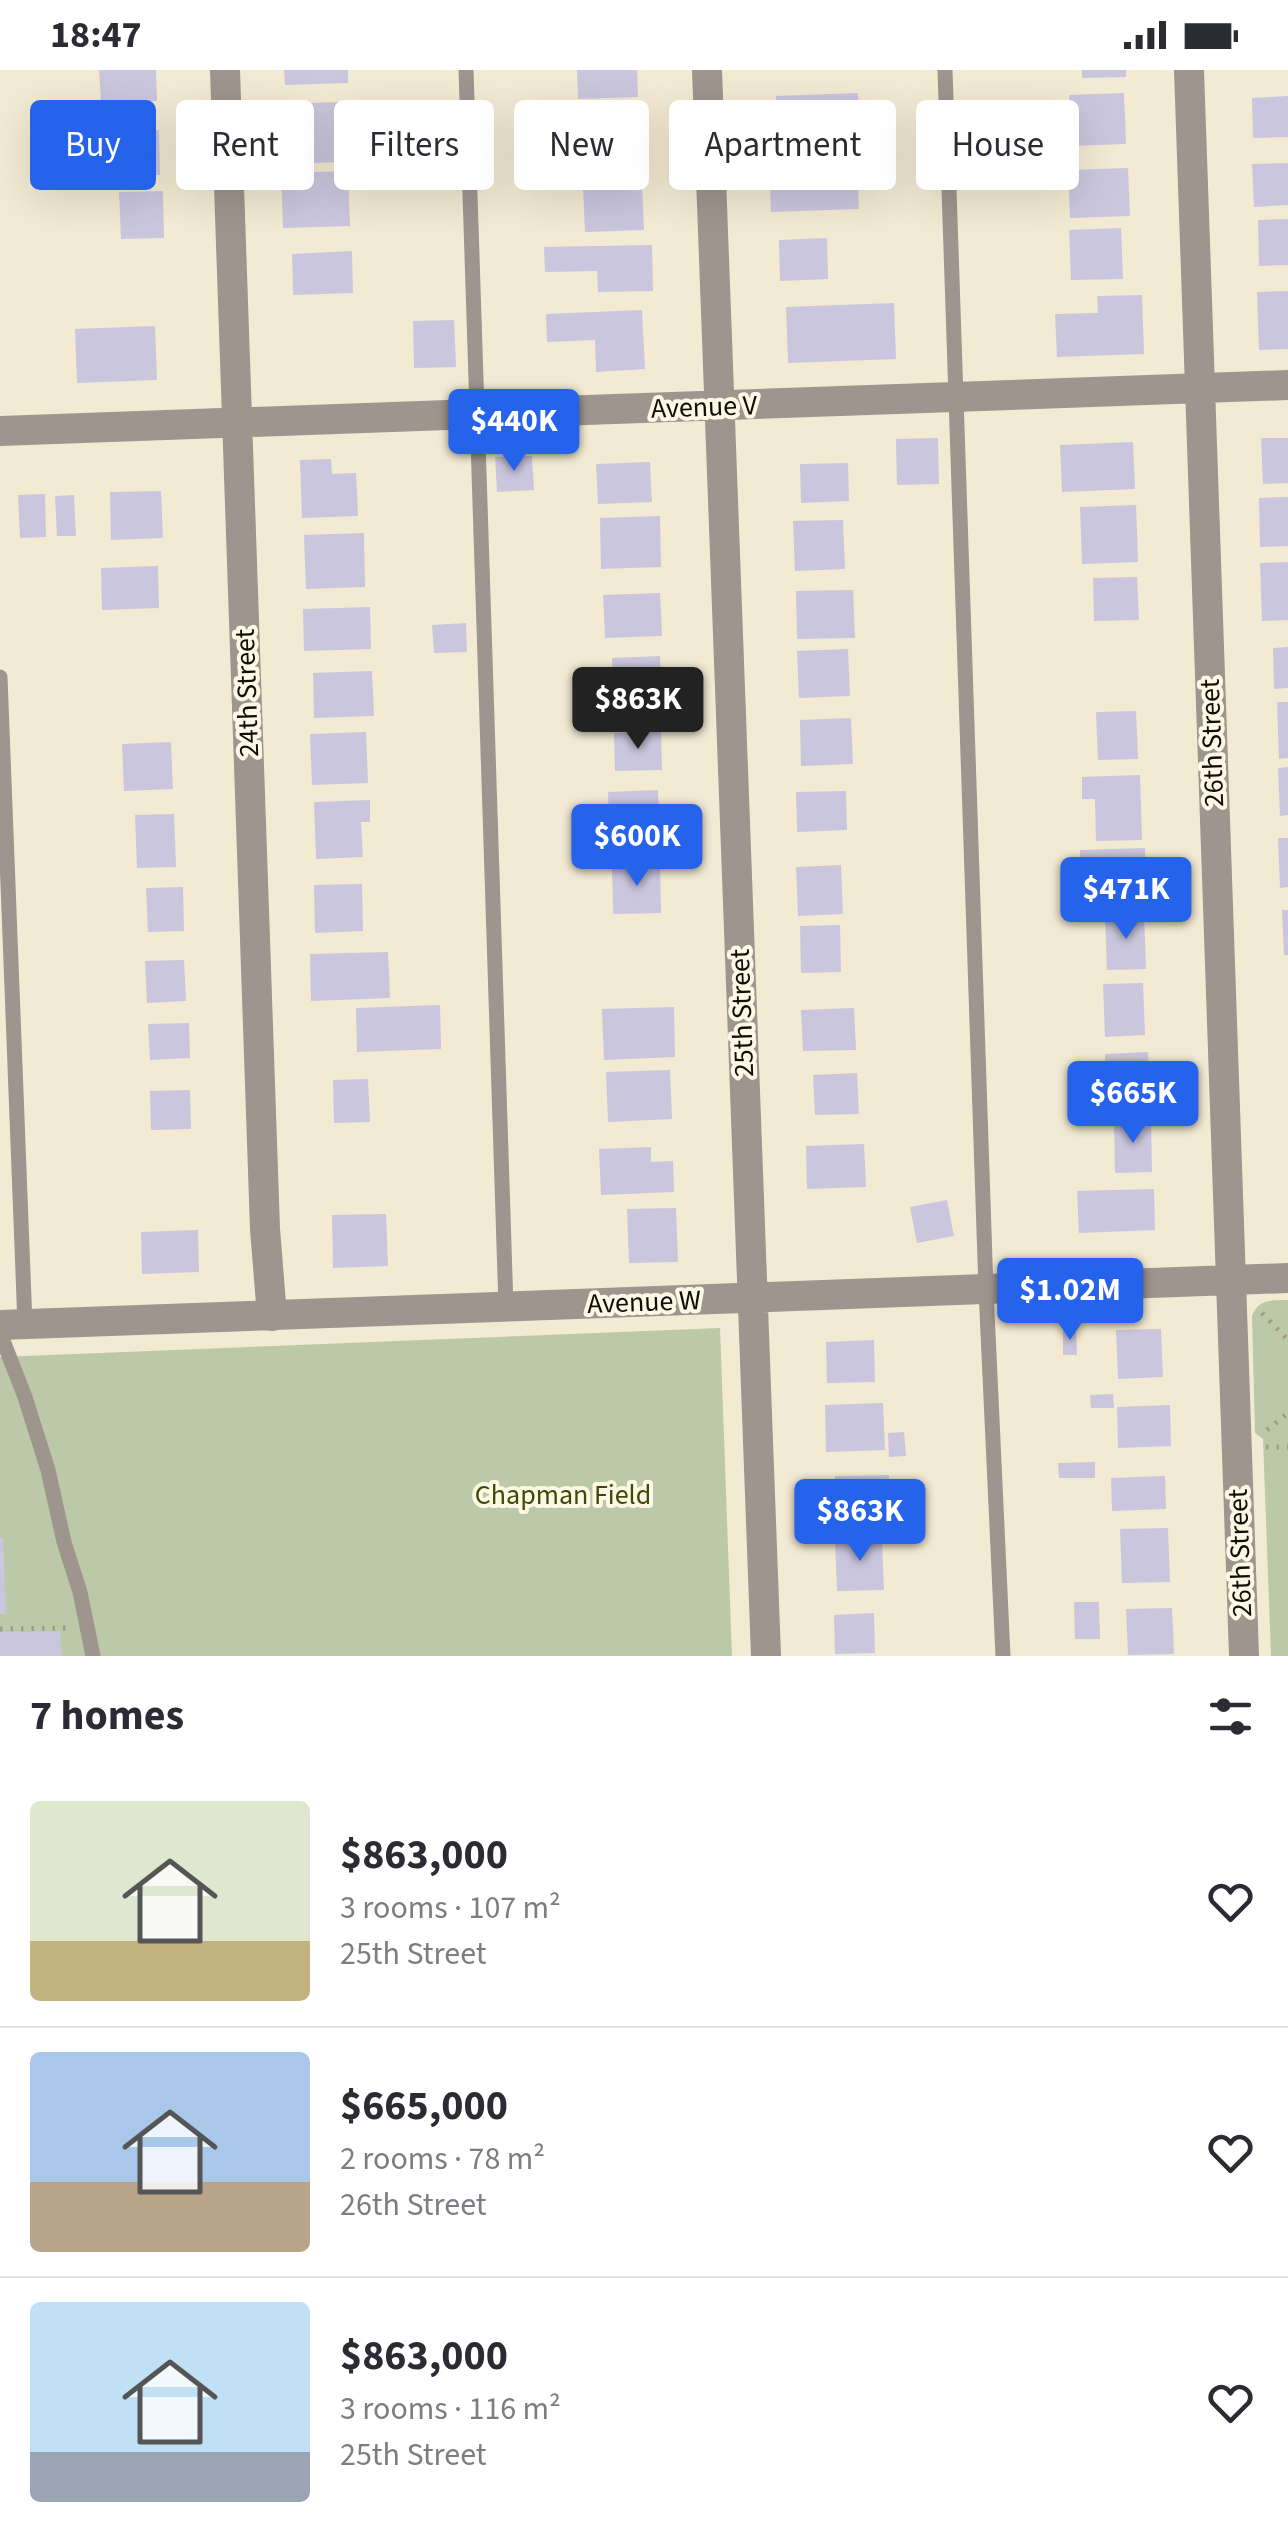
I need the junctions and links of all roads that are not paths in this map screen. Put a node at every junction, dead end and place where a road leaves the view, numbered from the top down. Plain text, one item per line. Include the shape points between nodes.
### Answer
1 (225, 70) edge
2 (466, 70) edge
3 (707, 70) edge
4 (944, 70) edge
5 (1189, 70) edge
6 (1288, 386) edge
7 (1200, 389) junction
8 (957, 398) junction
9 (720, 406) junction
10 (478, 415) junction
11 (238, 423) junction
12 (0, 431) edge
13 (0, 678) edge
14 (1288, 1278) edge
15 (1231, 1280) junction
16 (986, 1290) junction
17 (752, 1298) junction
18 (506, 1308) junction
19 (272, 1316) junction
20 (8, 1328) edge
21 (92, 1656) edge
22 (766, 1656) edge
23 (1003, 1656) edge
24 (1244, 1656) edge

1 - 11 street, 24th Street
2 - 10 lane
3 - 9 street, 25th Street
4 - 8 lane
5 - 7 street, 26th Street
6 - 7 street, Avenue V
7 - 8 street, Avenue V
7 - 15 street, 26th Street
8 - 9 street, Avenue V
8 - 16 lane
9 - 10 street, Avenue V
9 - 17 street, 25th Street
10 - 11 street, Avenue V
10 - 18 lane
11 - 12 street, Avenue V
11 - 19 street, 24th Street
13 - 20 lane
14 - 15 street, Avenue W
15 - 16 street, Avenue W
15 - 24 street, 26th Street
16 - 17 street, Avenue W
16 - 23 lane
17 - 18 street, Avenue W
17 - 22 street, 25th Street
18 - 19 street, Avenue W
19 - 20 street, Avenue W
20 - 21 lane

